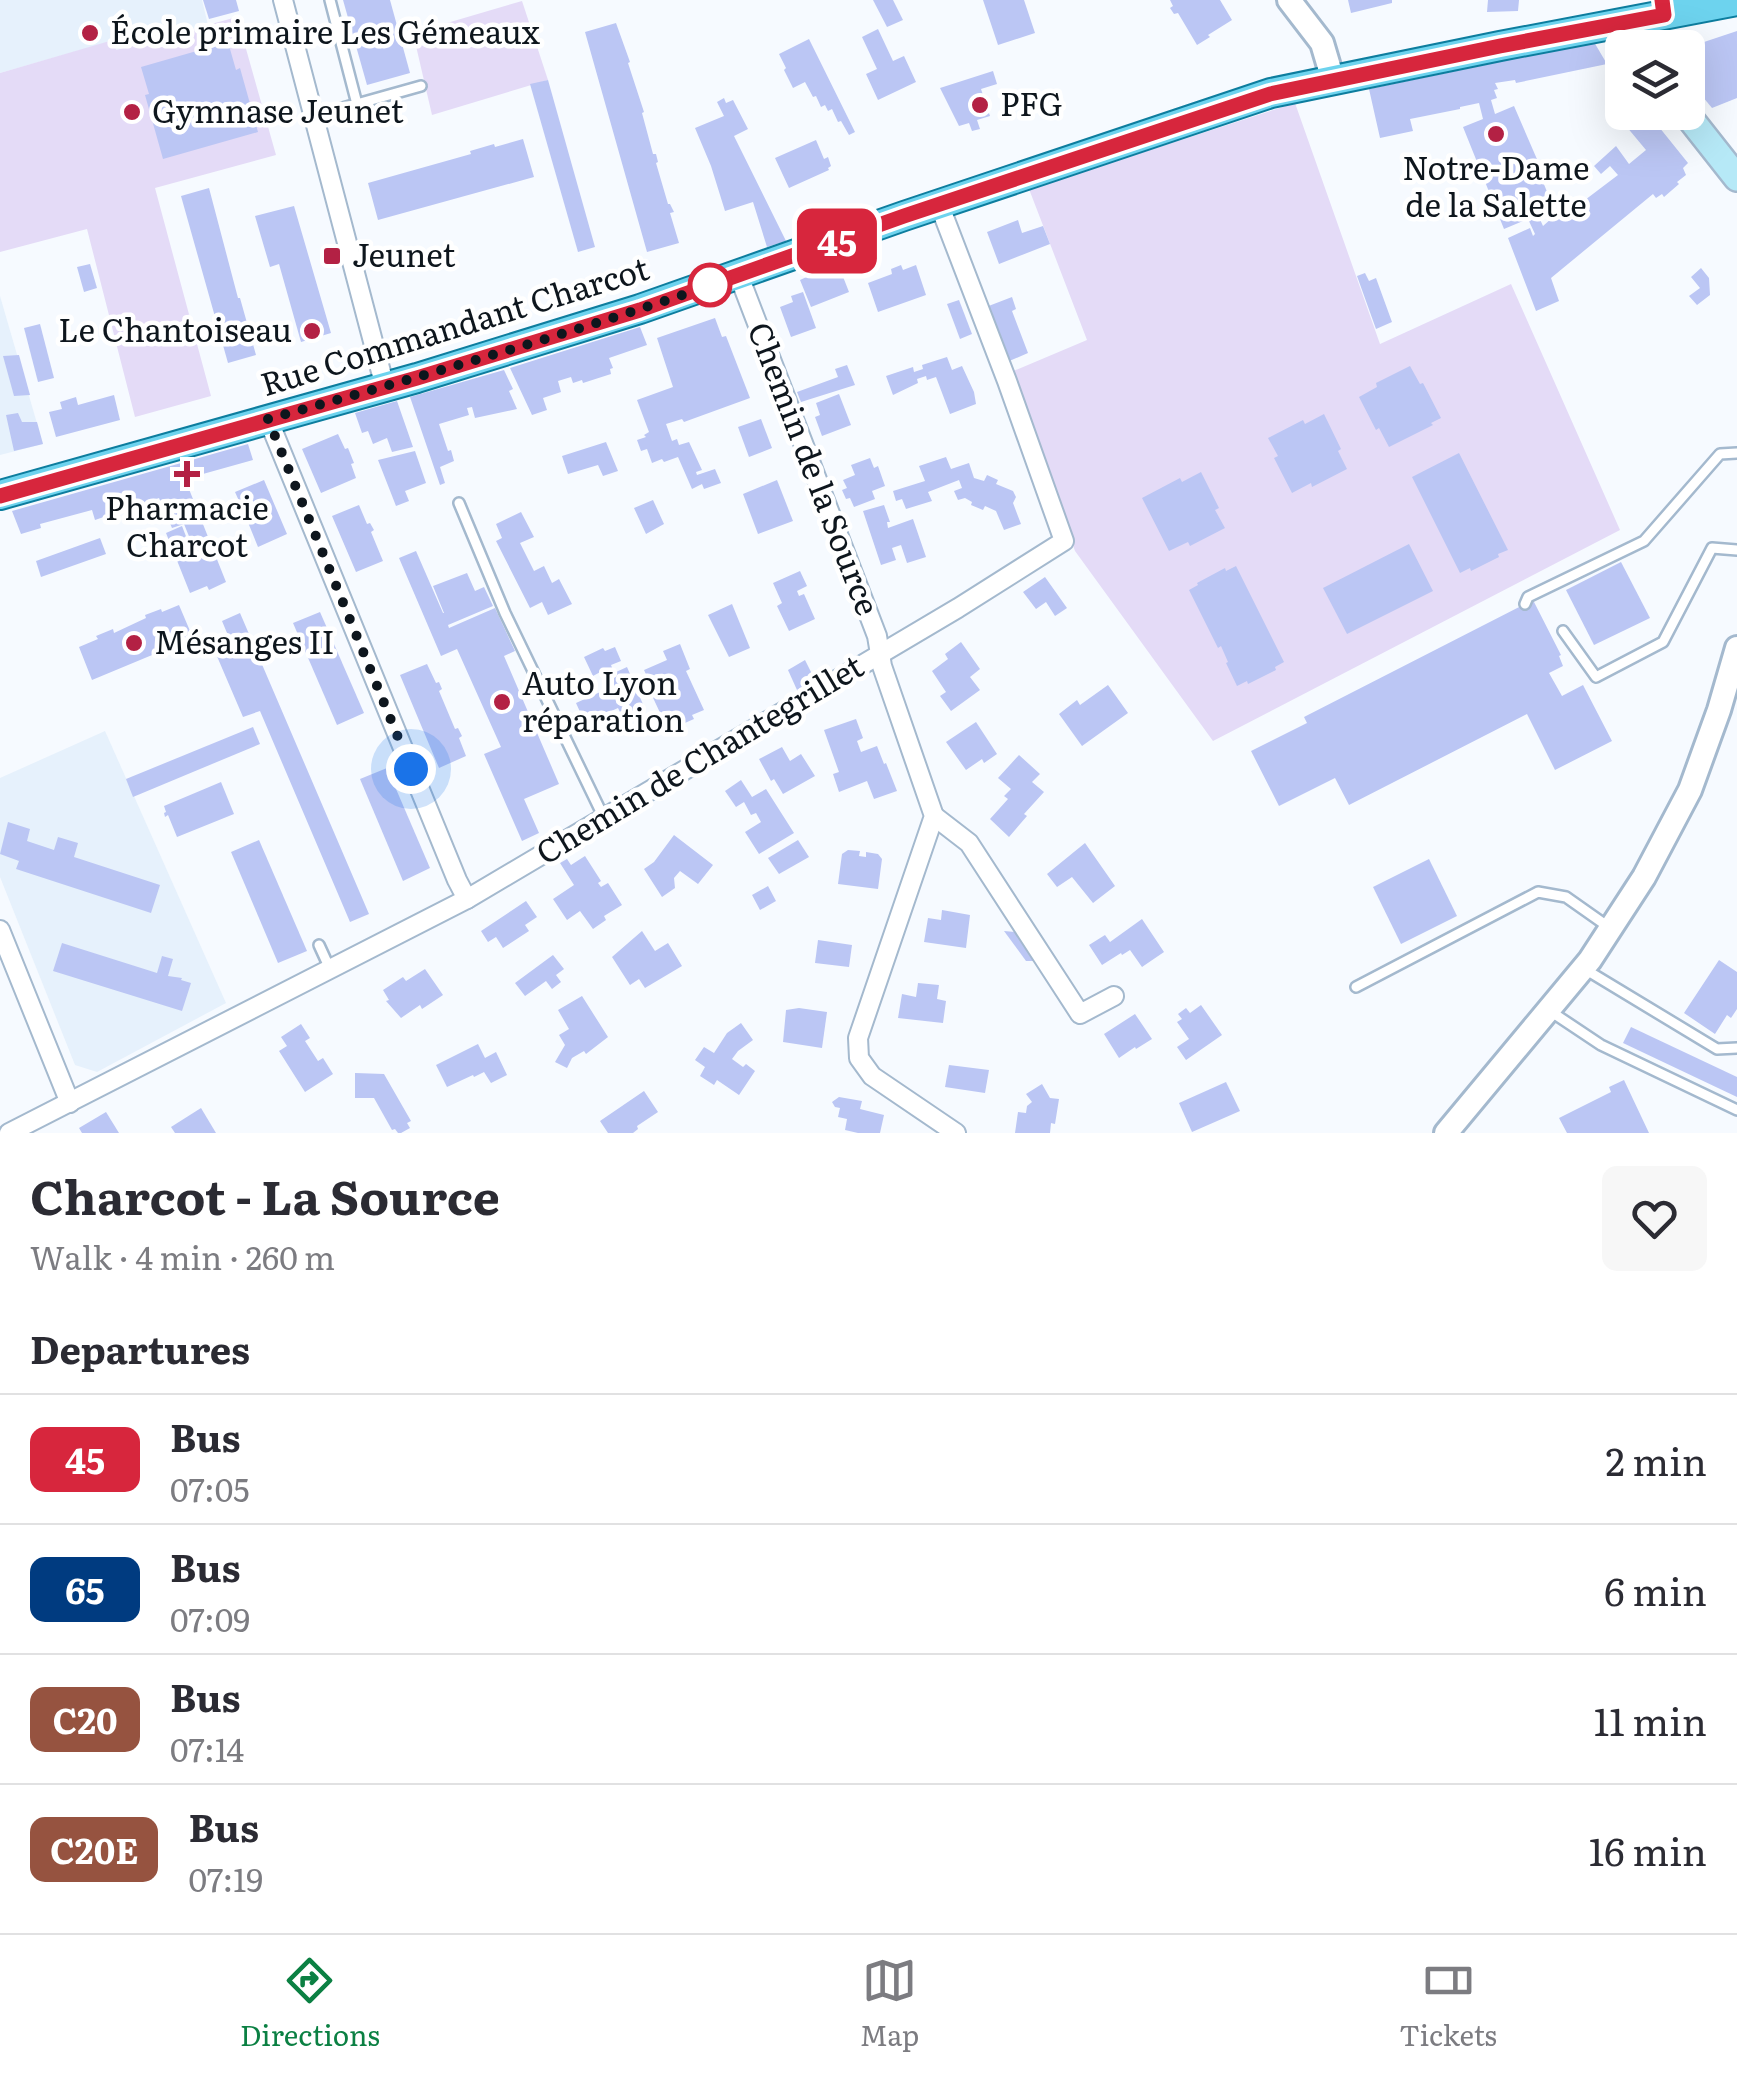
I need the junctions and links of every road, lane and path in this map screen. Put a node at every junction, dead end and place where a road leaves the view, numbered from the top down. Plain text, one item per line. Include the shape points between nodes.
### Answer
1 (283, 0) edge
2 (330, 0) edge
3 (1288, 0) edge
4 (1737, 1) edge
5 (1663, 7) edge
6 (1636, 30) edge
7 (1605, 39) edge
8 (1334, 80) junction
9 (421, 86) dead end
10 (356, 104) junction
11 (314, 116) junction
12 (1699, 130) edge
13 (1737, 178) edge
14 (940, 204) junction
15 (739, 276) junction
16 (385, 386) junction
17 (268, 419) junction
18 (1737, 452) edge
19 (0, 496) edge
20 (459, 502) dead end
21 (1737, 550) edge
22 (1525, 604) dead end
23 (1563, 632) dead end
24 (1737, 648) edge
25 (880, 653) junction
26 (1728, 711) edge
27 (934, 816) junction
28 (604, 818) junction
29 (467, 898) junction
30 (1610, 928) junction
31 (0, 930) edge
32 (319, 945) dead end
33 (1583, 968) junction
34 (330, 970) junction
35 (1356, 987) dead end
36 (1114, 996) dead end
37 (1549, 1010) junction
38 (1737, 1048) edge
39 (70, 1104) junction
40 (1737, 1110) edge
41 (9, 1133) edge
42 (956, 1133) edge
43 (1446, 1133) edge

1 - 11 street
2 - 10 lane
3 - 8 street via 1322,42
4 - 5 main road, Rue Commandant Charcot
5 - 6 main road, Rue Commandant Charcot
7 - 8 main road, Rue Commandant Charcot
8 - 14 main road, Rue Commandant Charcot via 1255,98
9 - 10 lane
10 - 11 lane
11 - 16 street
12 - 13 main road
14 - 15 main road, Rue Commandant Charcot
14 - 25 street, Chemin de Chantegrillet via 1064,541
15 - 16 main road, Rue Commandant Charcot
15 - 25 street, Chemin de la Source
16 - 17 main road, Rue Commandant Charcot
17 - 19 main road, Rue Commandant Charcot
17 - 29 street
18 - 22 lane via 1720,454 1644,541
20 - 28 lane
21 - 23 lane via 1712,548 1662,642 1596,677
24 - 26 street
25 - 27 street, Chemin de la Source
25 - 28 street, Chemin de Chantegrillet
26 - 30 street via 1644,877
27 - 36 street via 969,843 1080,1014
27 - 42 street via 858,1038 859,1058 872,1076
28 - 29 street, Chemin de Chantegrillet
29 - 34 street, Chemin de Chantegrillet
30 - 33 street
30 - 35 lane via 1566,897 1538,892
31 - 39 street
32 - 34 lane
33 - 37 street
33 - 38 lane via 1718,1050
34 - 39 street, Chemin de Chantegrillet
37 - 40 lane via 1601,1045
37 - 43 street
39 - 41 street, Chemin de Chantegrillet

